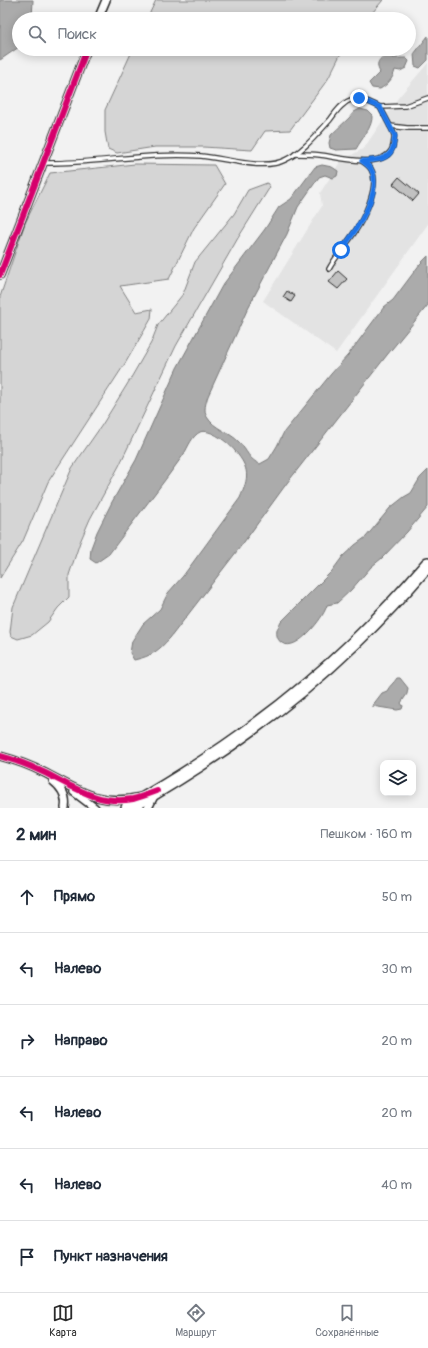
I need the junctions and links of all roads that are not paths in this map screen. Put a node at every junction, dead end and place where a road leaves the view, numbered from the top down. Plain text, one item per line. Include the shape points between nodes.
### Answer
1 (106, 0) edge
2 (101, 12) edge
3 (84, 56) edge
4 (428, 98) edge
5 (380, 107) junction
6 (390, 126) junction
7 (428, 128) edge
8 (295, 154) junction
9 (362, 161) junction
10 (43, 163) junction
11 (329, 269) dead end
12 (0, 275) edge
13 (428, 564) edge
14 (0, 756) edge
15 (44, 773) junction
16 (64, 784) junction
17 (157, 791) junction
18 (65, 808) edge
19 (94, 808) edge
20 (128, 808) edge
21 (148, 808) edge

1 - 2 street
3 - 10 street
4 - 5 lane via 405,106
5 - 6 lane
5 - 8 lane via 359,98 352,99 343,104 308,144
6 - 7 lane
6 - 9 lane via 395,136 392,150 386,157
8 - 9 lane via 318,154
8 - 10 lane via 275,164 261,165 200,156 167,155 80,163
9 - 11 lane via 373,174 372,194 355,232
10 - 12 street
13 - 17 highway via 355,642 295,695 236,740
14 - 15 street via 24,763
15 - 16 street
15 - 18 street via 64,794
16 - 17 street via 86,794 112,800 133,799
16 - 19 street
17 - 20 highway
17 - 21 street

